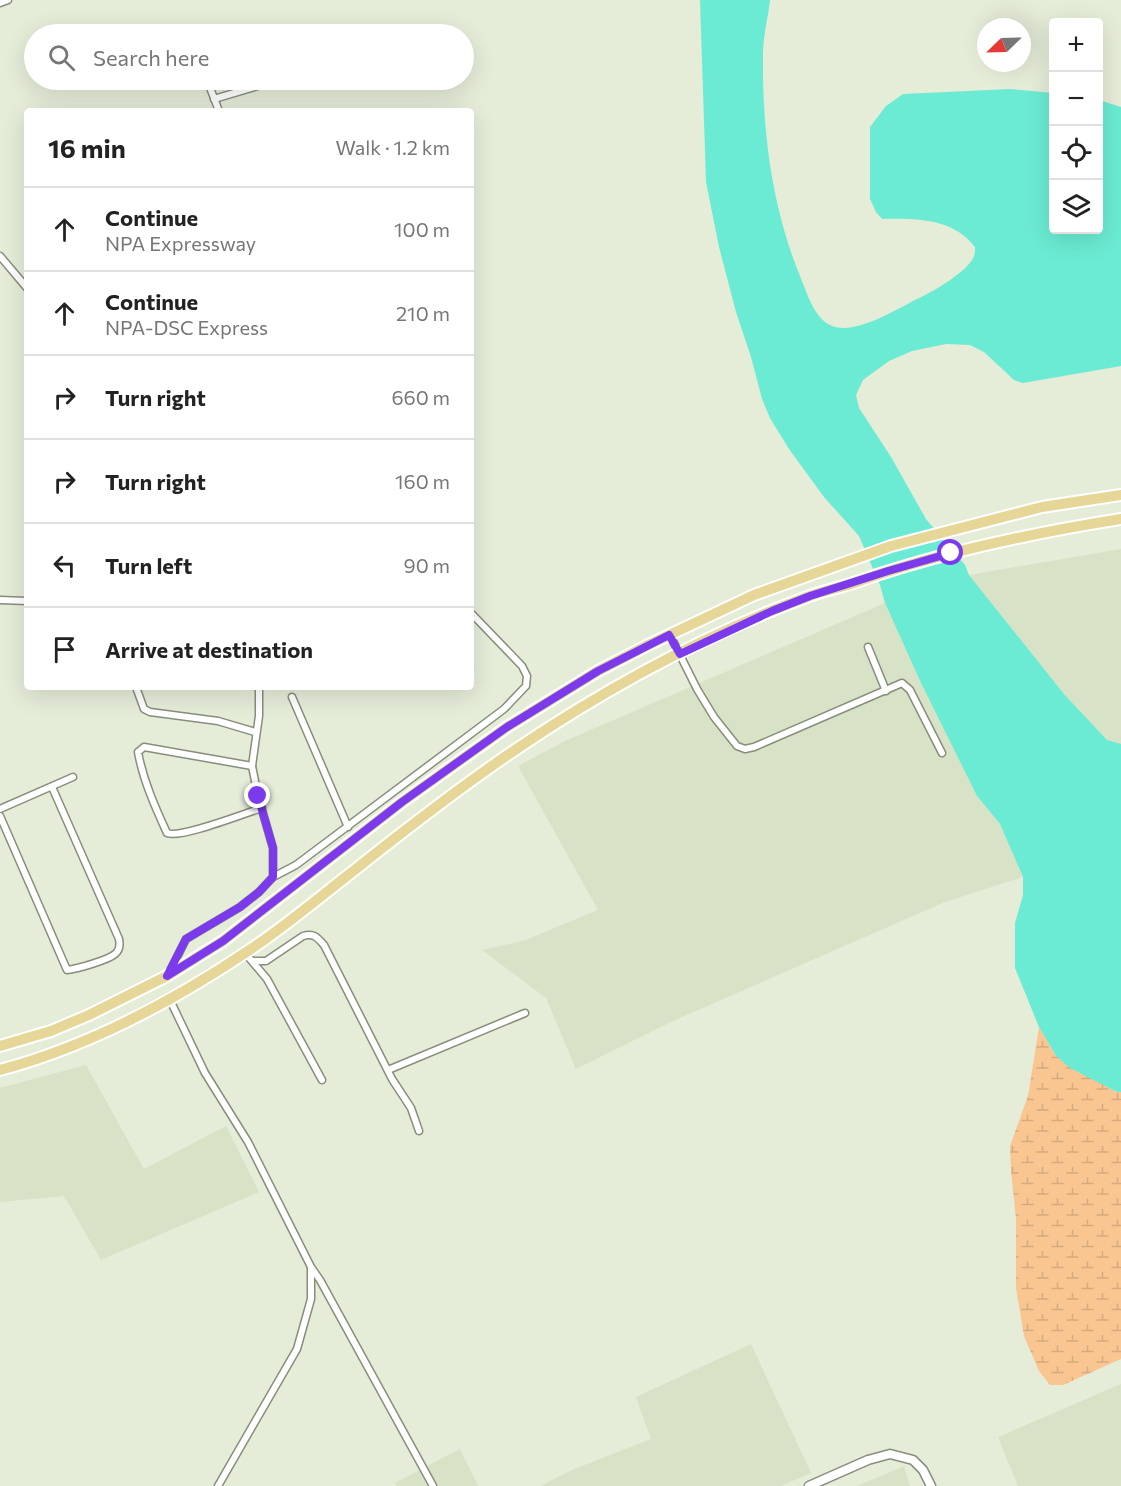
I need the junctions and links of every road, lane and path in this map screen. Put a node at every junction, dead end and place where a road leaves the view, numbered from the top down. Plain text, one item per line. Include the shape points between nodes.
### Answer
1 (8, 0) edge
2 (0, 3) edge
3 (211, 90) edge
4 (244, 90) edge
5 (214, 99) junction
6 (218, 108) edge
7 (0, 256) edge
8 (24, 284) edge
9 (1121, 495) edge
10 (1121, 519) edge
11 (0, 600) edge
12 (24, 601) edge
13 (474, 616) edge
14 (669, 635) junction
15 (868, 647) dead end
16 (680, 654) junction
17 (137, 690) edge
18 (259, 690) edge
19 (886, 691) junction
20 (292, 698) dead end
21 (255, 732) junction
22 (942, 753) dead end
23 (252, 766) junction
24 (73, 777) dead end
25 (52, 787) junction
26 (262, 808) junction
27 (0, 809) edge
28 (0, 816) edge
29 (348, 827) junction
30 (273, 877) junction
31 (249, 957) junction
32 (167, 976) junction
33 (171, 999) junction
34 (525, 1013) dead end
35 (0, 1046) edge
36 (0, 1070) edge
37 (388, 1070) junction
38 (322, 1080) dead end
39 (419, 1131) dead end
40 (311, 1267) junction
41 (218, 1486) edge
42 (433, 1486) edge
43 (809, 1486) edge
44 (931, 1486) edge

1 - 2 street
3 - 5 street
4 - 5 street
5 - 6 street
7 - 8 street
9 - 14 main road via 1042,507 935,533 754,595
10 - 16 main road via 1019,536 888,571 772,611
11 - 12 street
13 - 29 street via 522,666 526,686 504,709
14 - 16 street
14 - 32 main road via 598,671 507,727 402,802 223,941
15 - 19 street
16 - 19 street via 714,717 737,746 745,749
16 - 31 main road via 592,700 512,751 295,916
17 - 21 street via 144,709 150,712 218,721
18 - 21 street
19 - 22 street via 902,683 907,686
20 - 29 street
21 - 23 street
23 - 26 street
23 - 26 street via 144,747 138,752 167,833 195,830
24 - 25 street
25 - 27 street
25 - 28 street via 119,939 120,947 115,954 67,970
26 - 30 street via 273,848
29 - 30 street via 296,866
30 - 32 street via 240,907 186,939
31 - 33 main road
31 - 37 street via 266,961 303,936 316,935
31 - 38 street via 267,979
32 - 35 main road via 70,1023
33 - 36 main road via 99,1035
33 - 40 street via 205,1073 248,1142
34 - 37 street
37 - 39 street via 411,1108
40 - 41 street via 311,1299 297,1349
40 - 42 street
43 - 44 street via 890,1454 913,1460 924,1470

